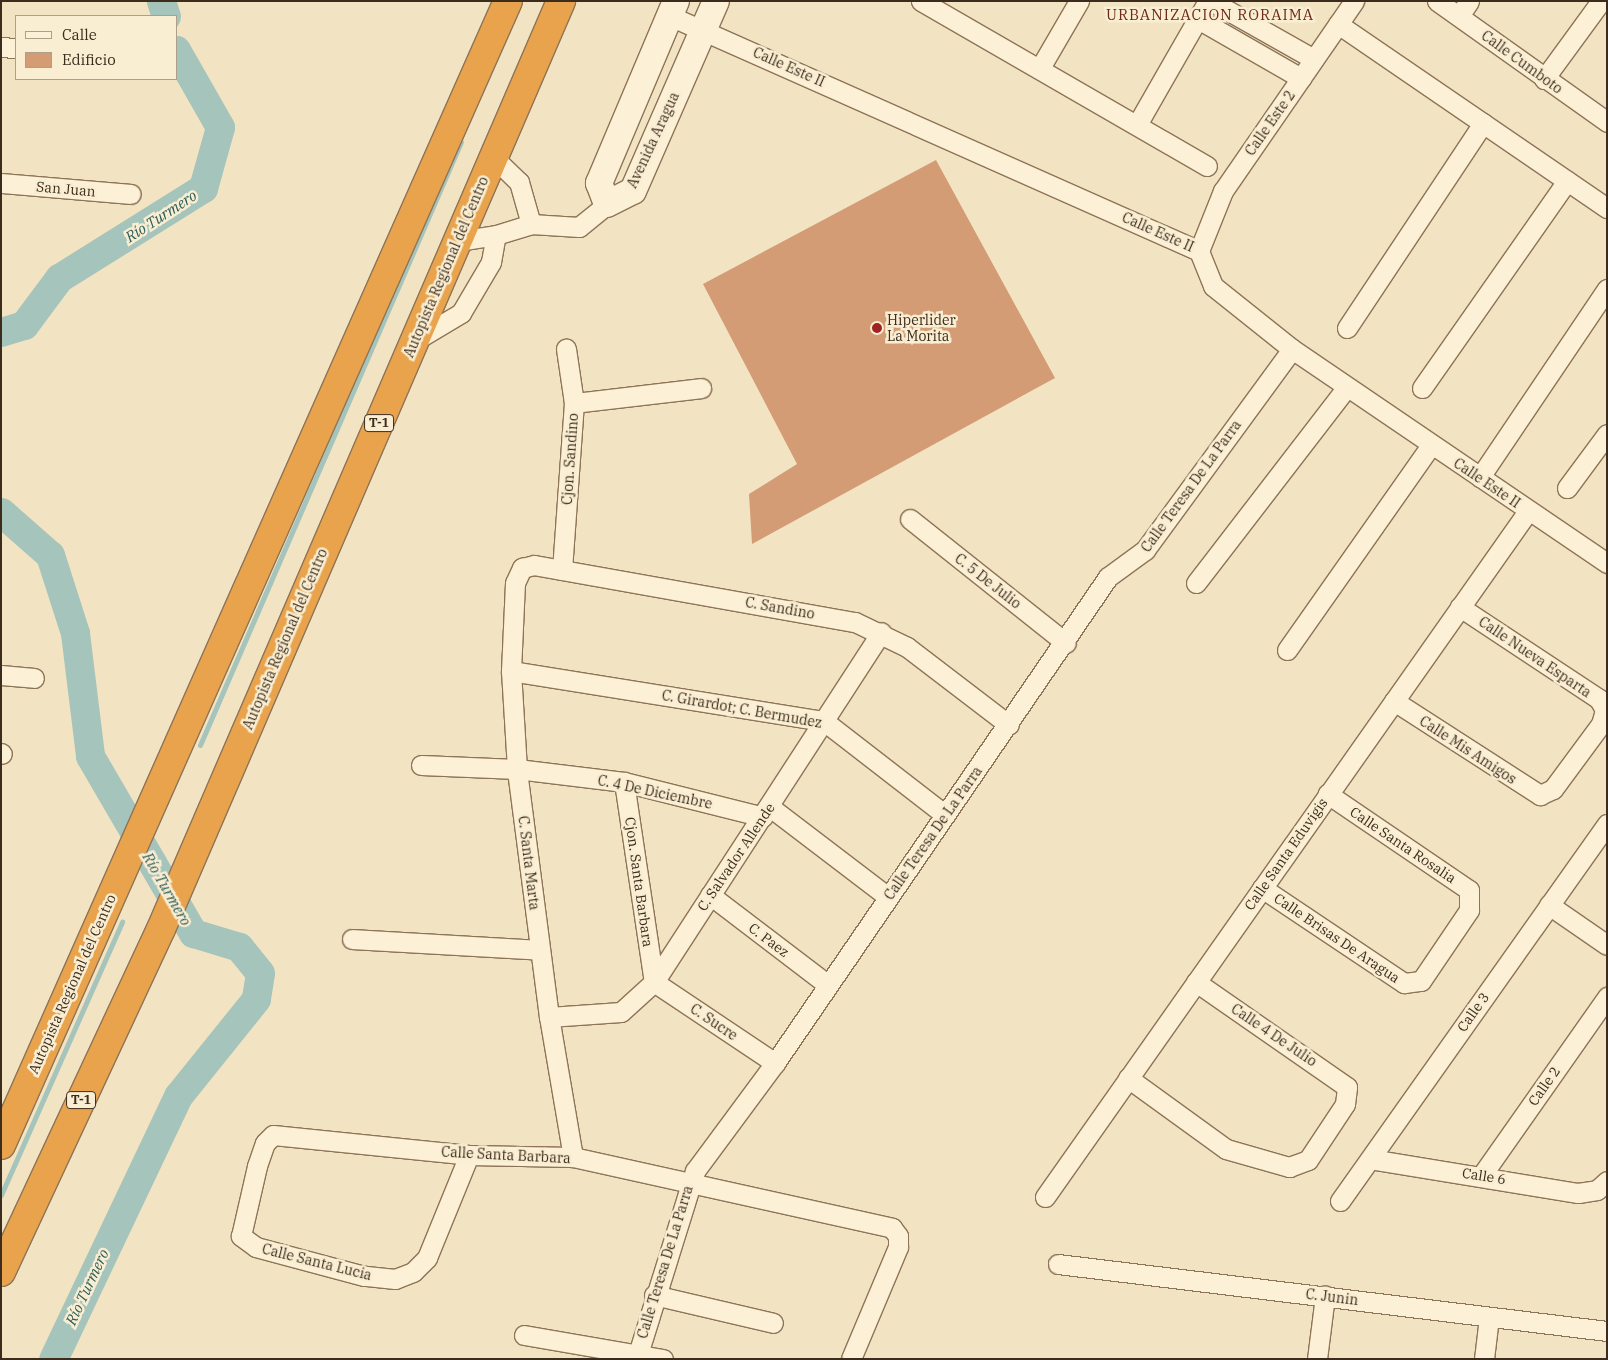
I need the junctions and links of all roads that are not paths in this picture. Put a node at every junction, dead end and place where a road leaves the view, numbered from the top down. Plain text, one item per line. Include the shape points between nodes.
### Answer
1 (508, 1) edge
2 (562, 1) edge
3 (716, 1) edge
4 (922, 1) edge
5 (1079, 1) edge
6 (1209, 1) edge
7 (1354, 1) edge
8 (1437, 1) edge
9 (1601, 1) edge
10 (949, 8) edge
11 (673, 9) edge
12 (1464, 9) edge
13 (1198, 19) junction
14 (1338, 24) junction
15 (704, 30) junction
16 (1, 47) edge
17 (15, 48) edge
18 (1314, 59) junction
19 (1040, 68) junction
20 (1301, 78) junction
21 (1544, 78) junction
22 (1607, 122) edge
23 (1138, 123) junction
24 (1483, 123) junction
25 (494, 158) junction
26 (1208, 166) dead end
27 (1567, 181) junction
28 (1, 183) edge
29 (131, 194) dead end
30 (607, 204) junction
31 (1607, 208) edge
32 (531, 224) junction
33 (496, 235) junction
34 (458, 241) junction
35 (1199, 250) junction
36 (1607, 289) edge
37 (1347, 328) dead end
38 (414, 341) junction
39 (566, 349) dead end
40 (1292, 349) junction
41 (1347, 387) junction
42 (701, 388) dead end
43 (1422, 388) dead end
44 (574, 403) junction
45 (1607, 434) edge
46 (1431, 445) junction
47 (1480, 477) junction
48 (1567, 488) dead end
49 (1528, 511) junction
50 (910, 519) dead end
51 (1607, 563) edge
52 (522, 568) joint
53 (562, 570) junction
54 (1196, 583) dead end
55 (1460, 607) junction
56 (881, 632) junction
57 (1066, 643) junction
58 (1286, 650) dead end
59 (511, 671) junction
60 (1, 675) edge
61 (34, 678) dead end
62 (1394, 701) junction
63 (824, 721) junction
64 (1009, 725) junction
65 (421, 765) dead end
66 (516, 769) junction
67 (624, 782) junction
68 (1328, 794) junction
69 (1545, 794) joint
70 (767, 812) junction
71 (945, 815) junction
72 (1607, 824) edge
73 (1262, 888) junction
74 (710, 895) junction
75 (888, 897) junction
76 (1549, 905) junction
77 (352, 939) dead end
78 (1607, 945) edge
79 (540, 950) junction
80 (654, 982) junction
81 (1196, 982) junction
82 (827, 984) junction
83 (1413, 985) joint
84 (1607, 997) edge
85 (549, 1017) junction
86 (775, 1063) junction
87 (1128, 1078) junction
88 (1, 1146) edge
89 (262, 1150) joint
90 (469, 1155) junction
91 (573, 1157) junction
92 (1370, 1159) junction
93 (1482, 1175) junction
94 (688, 1184) junction
95 (1602, 1186) edge
96 (1045, 1197) dead end
97 (1340, 1201) dead end
98 (1058, 1264) dead end
99 (1, 1272) edge
100 (654, 1295) junction
101 (1325, 1296) junction
102 (1489, 1317) junction
103 (773, 1323) dead end
104 (1607, 1331) edge
105 (524, 1336) dead end
106 (638, 1354) junction
107 (663, 1359) edge
108 (851, 1359) edge
109 (1317, 1359) edge
110 (1484, 1359) edge

1 - 88 highway, Autopista Regional del Centro
2 - 25 highway, Autopista Regional del Centro / T-1
3 - 15 street, Avenida Aragua
4 - 10 street
5 - 19 street
6 - 13 street
6 - 18 street
7 - 14 street, Calle Este 2
8 - 12 street, Calle Cumboto
9 - 21 street
10 - 19 street
11 - 15 street, Calle Este II
11 - 30 street via 598,183
12 - 21 street, Calle Cumboto
13 - 20 street
13 - 23 street
14 - 18 street, Calle Este 2
14 - 24 street
15 - 30 street, Avenida Aragua via 633,191
15 - 35 street, Calle Este II
16 - 17 street
18 - 20 street, Calle Este 2
19 - 23 street
20 - 35 street, Calle Este 2 via 1223,191
21 - 22 street, Calle Cumboto
23 - 26 street
24 - 27 street
24 - 37 street
25 - 32 street via 519,182
25 - 34 highway, Autopista Regional del Centro / T-1
27 - 31 street
27 - 43 street
28 - 29 street, San Juan
30 - 32 street via 579,227
32 - 33 street
33 - 34 street
33 - 38 street via 492,262 461,313
34 - 38 highway, Autopista Regional del Centro / T-1
35 - 40 street, Calle Este II via 1213,286
36 - 47 street
38 - 99 highway, Autopista Regional del Centro / T-1 via 161,929
39 - 44 street, Cjon. Sandino
40 - 41 street, Calle Este II
40 - 57 street, Calle Teresa De La Parra via 1146,550 1108,577
41 - 46 street, Calle Este II
41 - 54 street
42 - 44 street
44 - 53 street, Cjon. Sandino
45 - 48 street
46 - 47 street, Calle Este II
46 - 58 street
47 - 49 street, Calle Este II
49 - 51 street, Calle Este II
49 - 55 street, Calle Santa Eduvigis
50 - 57 street, C. 5 De Julio
52 - 53 street, C. Sandino via 534,565
52 - 59 street, C. Santa Marta via 515,583
53 - 56 street, C. Sandino via 855,622
55 - 62 street, Calle Santa Eduvigis
55 - 69 street, Calle Nueva Esparta via 1599,699 1605,710 1601,724
56 - 63 street, C. Salvador Allende
56 - 64 street, C. Sandino
57 - 64 street, Calle Teresa De La Parra
59 - 63 street, C. Girardot; C. Bermudez
59 - 66 street, C. Santa Marta
60 - 61 street
62 - 68 street, Calle Santa Eduvigis
62 - 69 street, Calle Mis Amigos via 1534,793
63 - 70 street, C. Salvador Allende
63 - 71 street, C. Girardot; C. Bermudez
64 - 71 street, Calle Teresa De La Parra
65 - 66 street, C. 4 De Diciembre
66 - 67 street, C. 4 De Diciembre
66 - 79 street, C. Santa Marta
67 - 70 street, C. 4 De Diciembre
67 - 80 street, Cjon. Santa Barbara
68 - 73 street, Calle Santa Eduvigis
68 - 83 street, Calle Santa Rosalia via 1469,890 1472,900 1421,981
70 - 74 street, C. Salvador Allende
70 - 75 street, C. 4 De Diciembre
71 - 75 street, Calle Teresa De La Parra
72 - 76 street, Calle 3
73 - 81 street, Calle Santa Eduvigis
73 - 83 street, Calle Brisas De Aragua
74 - 80 street, C. Salvador Allende
74 - 82 street, C. Paez
75 - 82 street, Calle Teresa De La Parra
76 - 78 street
76 - 92 street, Calle 3
77 - 79 street
79 - 85 street, C. Santa Marta
80 - 85 street, C. Salvador Allende via 621,1012
80 - 86 street, C. Sucre
81 - 87 street, Calle Santa Eduvigis
81 - 87 street, Calle 4 De Julio via 1344,1082 1348,1092 1308,1160 1295,1167 1226,1149
82 - 86 street, Calle Teresa De La Parra
84 - 93 street, Calle 2
85 - 91 street, C. Santa Marta
86 - 94 street, Calle Teresa De La Parra
87 - 96 street, Calle Santa Eduvigis
89 - 90 street, Calle Santa Barbara via 273,1135
89 - 90 street, Calle Santa Lucia via 241,1229 246,1243 364,1276 395,1279 413,1272 427,1258
90 - 91 street, Calle Santa Barbara
91 - 94 street, Calle Santa Barbara
92 - 93 street, Calle 6
92 - 97 street, Calle 3
93 - 95 street, Calle 6 via 1578,1193
94 - 100 street, Calle Teresa De La Parra
94 - 108 street, Calle Santa Barbara via 878,1222 898,1236 898,1247
98 - 101 street, C. Junin
100 - 103 street
100 - 106 street, Calle Teresa De La Parra
101 - 102 street, C. Junin
101 - 109 street
102 - 104 street, C. Junin
102 - 110 street
105 - 106 street
106 - 107 street

